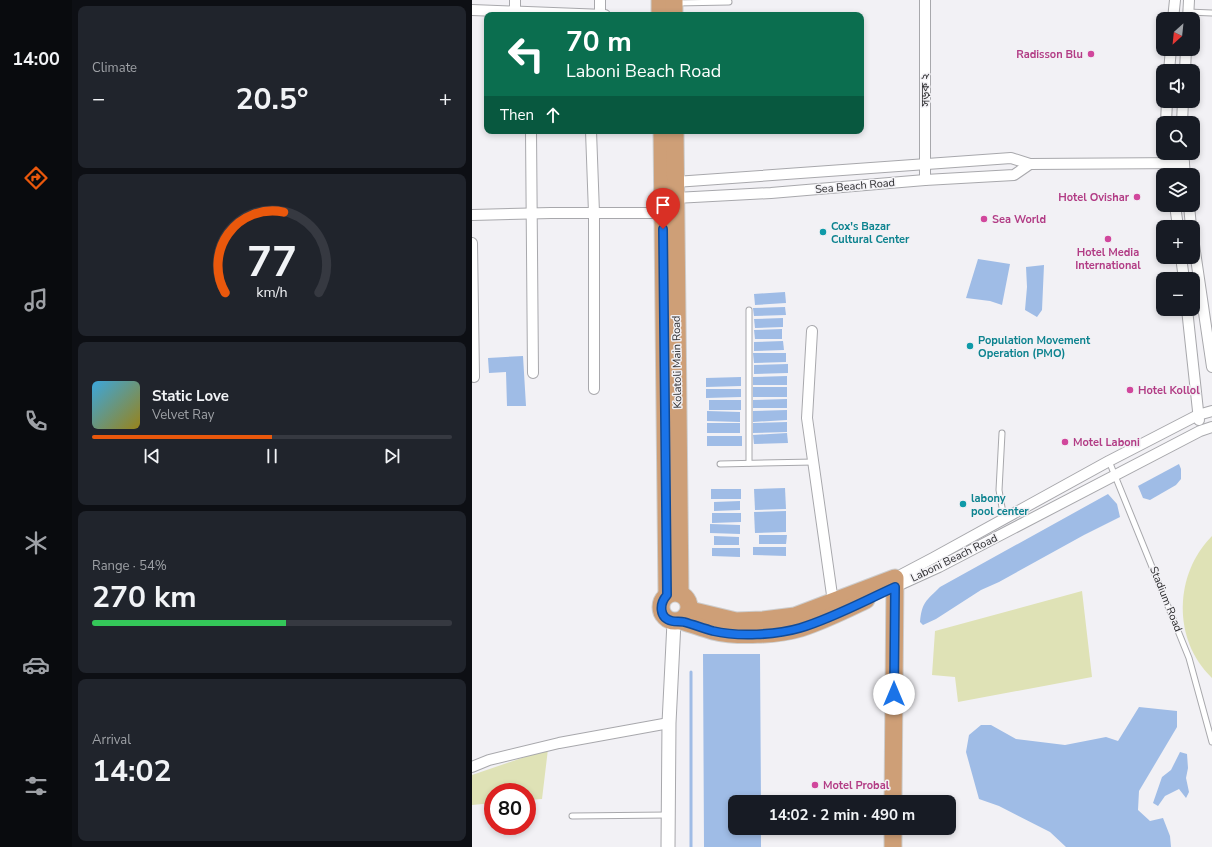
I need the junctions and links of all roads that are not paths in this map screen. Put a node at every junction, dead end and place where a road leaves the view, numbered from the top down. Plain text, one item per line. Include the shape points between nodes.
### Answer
1 (515, 0) edge
2 (600, 0) edge
3 (925, 0) edge
4 (1175, 0) edge
5 (1189, 0) edge
6 (729, 2) dead end
7 (671, 4) edge
8 (472, 10) edge
9 (515, 11) junction
10 (520, 12) edge
11 (600, 12) edge
12 (663, 12) edge
13 (1174, 12) edge
14 (1188, 12) edge
15 (1212, 13) edge
16 (1200, 14) edge
17 (532, 134) edge
18 (591, 134) edge
19 (662, 134) edge
20 (675, 134) edge
21 (1156, 158) edge
22 (924, 163) junction
23 (1030, 164) junction
24 (802, 173) junction
25 (925, 180) junction
26 (675, 190) junction
27 (804, 190) junction
28 (594, 213) junction
29 (663, 213) junction
30 (532, 214) junction
31 (472, 215) edge
32 (472, 243) edge
33 (1197, 264) edge
34 (749, 310) dead end
35 (1188, 316) edge
36 (812, 331) dead end
37 (1212, 367) edge
38 (533, 373) dead end
39 (474, 377) dead end
40 (594, 389) dead end
41 (1212, 411) edge
42 (1198, 415) junction
43 (1212, 427) edge
44 (1200, 431) junction
45 (1002, 434) dead end
46 (672, 450) junction
47 (1109, 461) junction
48 (814, 462) junction
49 (749, 463) junction
50 (720, 464) dead end
51 (1115, 476) junction
52 (1004, 519) junction
53 (895, 582) junction
54 (673, 594) junction
55 (833, 602) junction
56 (682, 618) junction
57 (669, 724) junction
58 (1212, 742) edge
59 (472, 766) edge
60 (893, 795) edge
61 (668, 815) junction
62 (572, 816) dead end
63 (893, 835) edge
64 (668, 847) edge
65 (893, 847) edge

1 - 9 street
2 - 11 street
3 - 22 street, সড়ক ২
4 - 13 street
5 - 14 street
6 - 7 lane
7 - 12 highway
8 - 9 street
9 - 10 street
15 - 16 lane
17 - 30 street
18 - 28 street
19 - 29 highway, Kolatoli Main Road
20 - 26 highway, Kolatoli Main Road
21 - 23 street, Sea Beach Road
22 - 23 street, Sea Beach Road via 1011,158
22 - 24 street, Sea Beach Road
22 - 25 street, সড়ক ২
23 - 25 street, Sea Beach Road via 1014,176
24 - 26 street, Sea Beach Road
24 - 27 street
25 - 27 street, Sea Beach Road
26 - 27 street, Sea Beach Road
26 - 46 highway, Kolatoli Main Road
28 - 29 street
28 - 30 street
28 - 40 street
29 - 46 highway, Kolatoli Main Road
30 - 31 street
30 - 38 street
32 - 39 street
33 - 37 street
34 - 49 lane
35 - 42 street
36 - 48 street via 807,418
41 - 42 street, Laboni Beach Road
42 - 44 street
42 - 47 street, Laboni Beach Road
43 - 44 street, Laboni Beach Road
44 - 51 street, Laboni Beach Road
45 - 52 lane via 999,490
46 - 54 highway, Kolatoli Main Road
47 - 51 lane, Stadium Road
47 - 52 street, Laboni Beach Road
48 - 49 lane
48 - 55 street
49 - 50 lane
51 - 53 street, Laboni Beach Road via 938,567
51 - 58 lane, Stadium Road via 1190,658
52 - 53 street, Laboni Beach Road
53 - 55 highway, Laboni Beach Road
53 - 56 highway, Laboni Beach Road via 838,614 800,628 766,634 714,631
53 - 60 highway
54 - 56 highway via 686,597 690,603
54 - 56 highway via 662,601 662,614 667,619
55 - 56 highway, Laboni Beach Road via 795,616 763,620
56 - 57 street
57 - 59 street via 559,743
57 - 61 street
61 - 62 lane
61 - 64 street
63 - 65 highway

